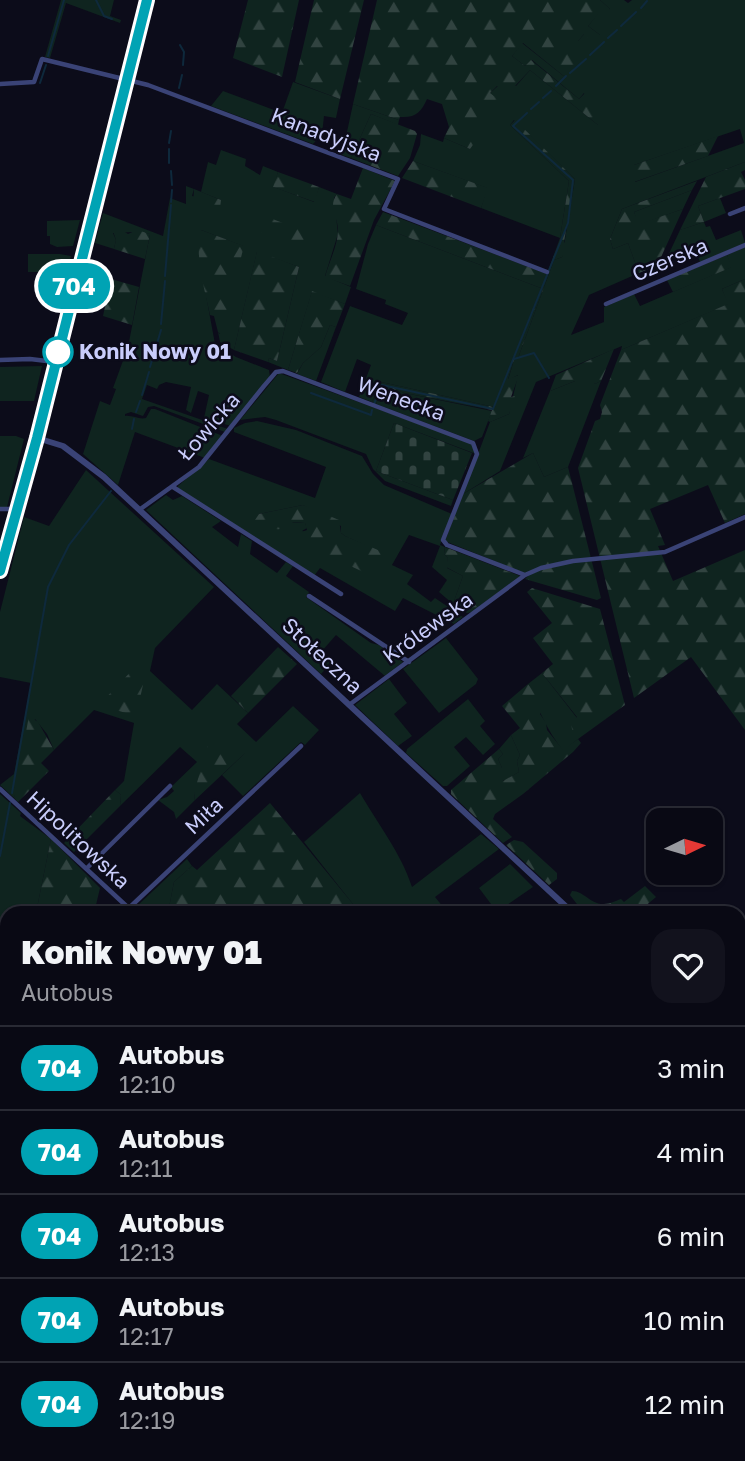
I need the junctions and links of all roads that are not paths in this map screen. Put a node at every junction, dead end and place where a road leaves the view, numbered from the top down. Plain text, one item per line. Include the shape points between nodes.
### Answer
1 (147, 0) edge
2 (127, 79) junction
3 (0, 84) edge
4 (745, 208) edge
5 (730, 214) dead end
6 (745, 245) edge
7 (547, 272) dead end
8 (606, 304) dead end
9 (0, 360) edge
10 (55, 362) junction
11 (264, 386) joint
12 (37, 438) junction
13 (173, 487) junction
14 (0, 509) edge
15 (17, 509) junction
16 (139, 510) junction
17 (745, 517) edge
18 (0, 571) edge
19 (525, 575) junction
20 (341, 594) dead end
21 (309, 596) dead end
22 (409, 662) junction
23 (349, 705) junction
24 (301, 746) dead end
25 (170, 786) dead end
26 (0, 789) edge
27 (87, 868) junction
28 (127, 906) edge
29 (131, 906) edge
30 (565, 906) edge

1 - 2 main road
2 - 3 street via 42,59 34,82
2 - 7 street, Kanadyjska via 398,179 384,209
2 - 10 main road
4 - 5 street
6 - 8 street, Czerska
9 - 10 street
10 - 12 main road
11 - 13 street, Łowicka via 206,460
11 - 19 street, Wenecka via 279,371 473,443 477,454 445,543
12 - 15 main road
12 - 16 street, Stołeczna via 73,453
13 - 16 street, Łowicka
13 - 20 street
14 - 15 street
15 - 18 main road
16 - 23 street, Stołeczna
17 - 19 street, Królewska via 665,552 573,561
19 - 22 street, Królewska
21 - 22 street
22 - 23 street, Królewska
23 - 30 street, Stołeczna
24 - 29 street, Miła
25 - 27 street
26 - 27 street, Hipolitowska
27 - 28 street, Hipolitowska

